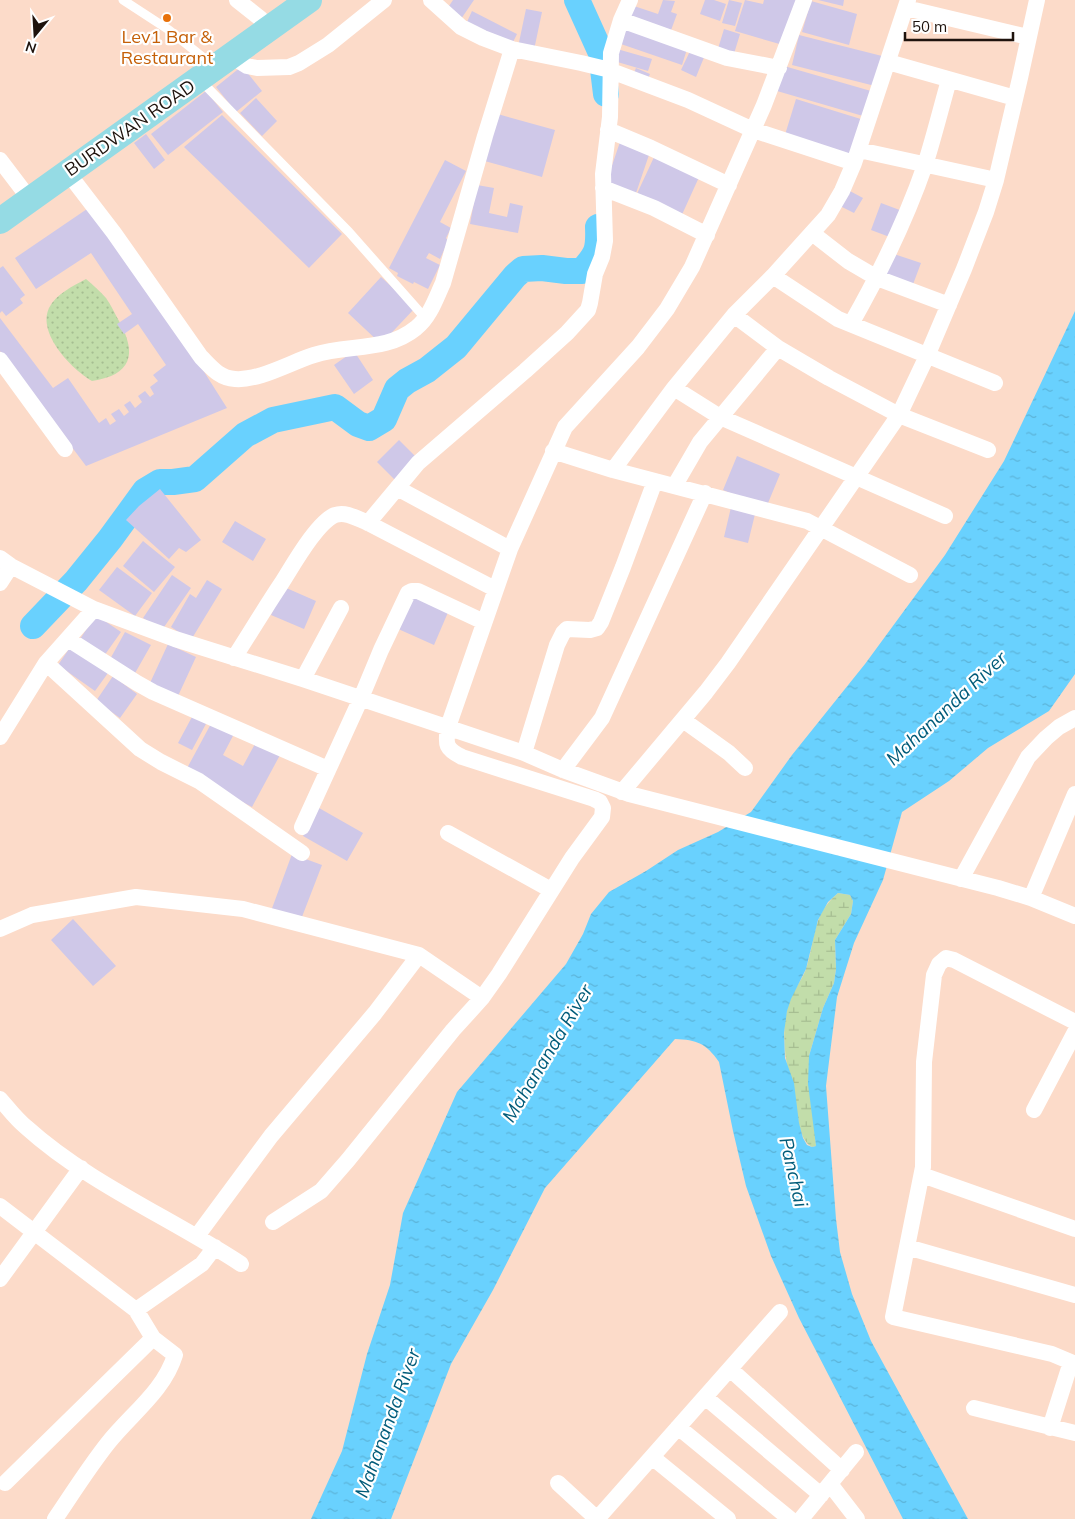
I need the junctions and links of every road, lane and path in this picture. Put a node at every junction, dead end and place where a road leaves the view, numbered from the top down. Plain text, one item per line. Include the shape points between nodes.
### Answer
1 (123, 0) edge
2 (236, 0) edge
3 (286, 0) edge
4 (309, 0) edge
5 (384, 0) edge
6 (431, 0) edge
7 (630, 0) edge
8 (804, 0) edge
9 (1037, 0) edge
10 (907, 4) edge
11 (261, 19) junction
12 (621, 20) junction
13 (1028, 37) junction
14 (512, 49) junction
15 (232, 56) junction
16 (888, 62) junction
17 (779, 68) junction
18 (202, 69) junction
19 (604, 69) junction
20 (949, 80) junction
21 (1015, 98) junction
22 (608, 130) junction
23 (753, 130) junction
24 (857, 157) junction
25 (0, 160) edge
26 (925, 164) junction
27 (68, 173) junction
28 (996, 180) junction
29 (729, 185) junction
30 (603, 188) junction
31 (26, 195) junction
32 (0, 205) edge
33 (0, 221) edge
34 (812, 233) junction
35 (707, 235) junction
36 (773, 276) junction
37 (877, 278) junction
38 (949, 305) junction
39 (734, 315) junction
40 (426, 319) junction
41 (851, 324) junction
42 (778, 348) junction
43 (927, 356) junction
44 (0, 360) edge
45 (995, 383) dead end
46 (674, 388) junction
47 (899, 415) junction
48 (720, 416) junction
49 (65, 449) dead end
50 (553, 450) junction
51 (988, 450) dead end
52 (613, 470) junction
53 (857, 477) junction
54 (655, 481) junction
55 (675, 485) junction
56 (397, 488) junction
57 (705, 493) junction
58 (945, 516) dead end
59 (368, 523) junction
60 (822, 527) junction
61 (510, 549) junction
62 (6, 562) edge
63 (910, 576) dead end
64 (0, 583) edge
65 (495, 589) junction
66 (341, 608) dead end
67 (94, 609) junction
68 (484, 622) junction
69 (68, 639) junction
70 (234, 658) junction
71 (46, 663) junction
72 (303, 679) junction
73 (361, 698) junction
74 (1075, 718) edge
75 (683, 720) junction
76 (448, 727) junction
77 (0, 737) edge
78 (524, 753) junction
79 (745, 768) dead end
80 (328, 769) junction
81 (563, 770) junction
82 (628, 794) junction
83 (1075, 794) edge
84 (302, 827) dead end
85 (448, 833) dead end
86 (302, 853) dead end
87 (961, 879) junction
88 (551, 890) junction
89 (1031, 898) junction
90 (1075, 916) edge
91 (0, 929) edge
92 (419, 955) junction
93 (482, 998) junction
94 (1075, 1022) edge
95 (1075, 1032) edge
96 (0, 1099) edge
97 (1034, 1110) dead end
98 (81, 1168) junction
99 (922, 1175) junction
100 (0, 1206) edge
101 (273, 1222) dead end
102 (1075, 1229) edge
103 (34, 1232) junction
104 (197, 1236) junction
105 (215, 1247) junction
106 (907, 1247) junction
107 (241, 1264) dead end
108 (0, 1280) edge
109 (1075, 1295) edge
110 (136, 1310) junction
111 (780, 1312) dead end
112 (153, 1338) junction
113 (730, 1369) junction
114 (705, 1397) junction
115 (974, 1408) dead end
116 (678, 1427) junction
117 (1050, 1428) junction
118 (1075, 1433) edge
119 (856, 1452) dead end
120 (652, 1456) junction
121 (842, 1470) junction
122 (5, 1483) dead end
123 (558, 1483) dead end
124 (826, 1490) junction
125 (55, 1519) edge
126 (597, 1519) edge
127 (728, 1519) edge
128 (790, 1519) edge
129 (801, 1519) edge
130 (857, 1519) edge

1 - 18 lane via 169,30
2 - 11 street
3 - 11 main road, BURDWAN ROAD
4 - 15 main road, BURDWAN ROAD
5 - 15 street via 328,45 289,67 267,69 247,66
6 - 14 street via 460,27
7 - 12 street
8 - 17 street
9 - 13 street
10 - 13 street
10 - 16 street
11 - 18 main road, BURDWAN ROAD
12 - 17 street via 727,58
12 - 19 street
13 - 21 street
14 - 19 street
14 - 40 street via 443,283
15 - 18 main road, BURDWAN ROAD
16 - 20 street
16 - 24 street
17 - 23 street
18 - 27 main road, BURDWAN ROAD
18 - 31 main road, BURDWAN ROAD
18 - 40 lane
19 - 22 street
19 - 23 street via 688,100
20 - 21 street
20 - 26 street
21 - 28 street
22 - 29 street
22 - 30 street
23 - 24 street
23 - 29 street
24 - 26 street
24 - 34 street via 828,215
25 - 31 street
26 - 28 street
26 - 37 street
27 - 31 main road, BURDWAN ROAD
27 - 40 street via 201,357 224,377 250,379 314,355 385,344 416,329
28 - 38 street
29 - 35 street
30 - 35 street via 654,208
30 - 56 street via 605,241 594,274 588,310 525,371 418,463
31 - 32 main road, BURDWAN ROAD
31 - 33 main road, BURDWAN ROAD
34 - 36 street
34 - 37 street via 848,262
35 - 50 street via 667,310 638,347 564,427
36 - 39 street
36 - 41 street via 838,319
37 - 38 street
37 - 41 street
38 - 43 street
39 - 42 street
39 - 46 street
41 - 43 street
42 - 47 street
42 - 48 street
43 - 45 street
43 - 47 street
44 - 49 street
46 - 48 street
46 - 52 street
47 - 51 street
47 - 53 street
48 - 53 street
48 - 55 street via 700,442
50 - 52 street
50 - 61 street
52 - 54 street
53 - 58 street
53 - 60 street
54 - 55 street
54 - 78 street via 601,622 597,628 567,629 563,633
55 - 57 street
56 - 59 street
56 - 61 street
57 - 60 street
57 - 81 street via 602,718
59 - 65 street
59 - 70 street via 344,514 326,521 307,544
60 - 63 street
60 - 75 street via 728,663
61 - 65 street
62 - 64 street
62 - 67 street
65 - 68 street
66 - 72 street
67 - 69 street
67 - 70 street
68 - 73 street via 418,592 408,593
68 - 76 street
69 - 71 street
69 - 80 street via 153,692
70 - 72 street
71 - 77 street
71 - 86 street via 140,749 199,781
72 - 73 street
73 - 76 street
73 - 80 street
74 - 87 street via 1046,738 1028,757
75 - 79 street
75 - 82 street
76 - 78 street
76 - 88 street via 447,745 462,758 600,802 602,816
78 - 81 street
80 - 84 street
81 - 82 street
82 - 87 street
83 - 89 street
85 - 88 street
87 - 89 street
88 - 93 street
89 - 90 street
91 - 92 street via 32,915 136,897 243,909
92 - 93 street
92 - 104 street via 375,1013 271,1136
93 - 101 street via 321,1192
94 - 99 street via 954,960 941,960 934,975 924,1062
95 - 97 street
96 - 98 street via 25,1126
98 - 103 street
98 - 104 street
99 - 102 street
99 - 106 street
100 - 103 street
103 - 108 street
103 - 110 street
104 - 105 street
105 - 107 street
105 - 110 street via 202,1264
106 - 109 street
106 - 117 street via 892,1317 1052,1354 1071,1362
110 - 112 street
111 - 113 street
112 - 122 street
112 - 125 street via 176,1355 172,1367 151,1396 108,1442
113 - 114 street
113 - 121 street
114 - 116 street
114 - 124 street
115 - 117 street
116 - 120 street
116 - 128 street
117 - 118 street
119 - 121 street
120 - 126 street
120 - 127 street
121 - 124 street
123 - 126 street
124 - 129 street
124 - 130 street

